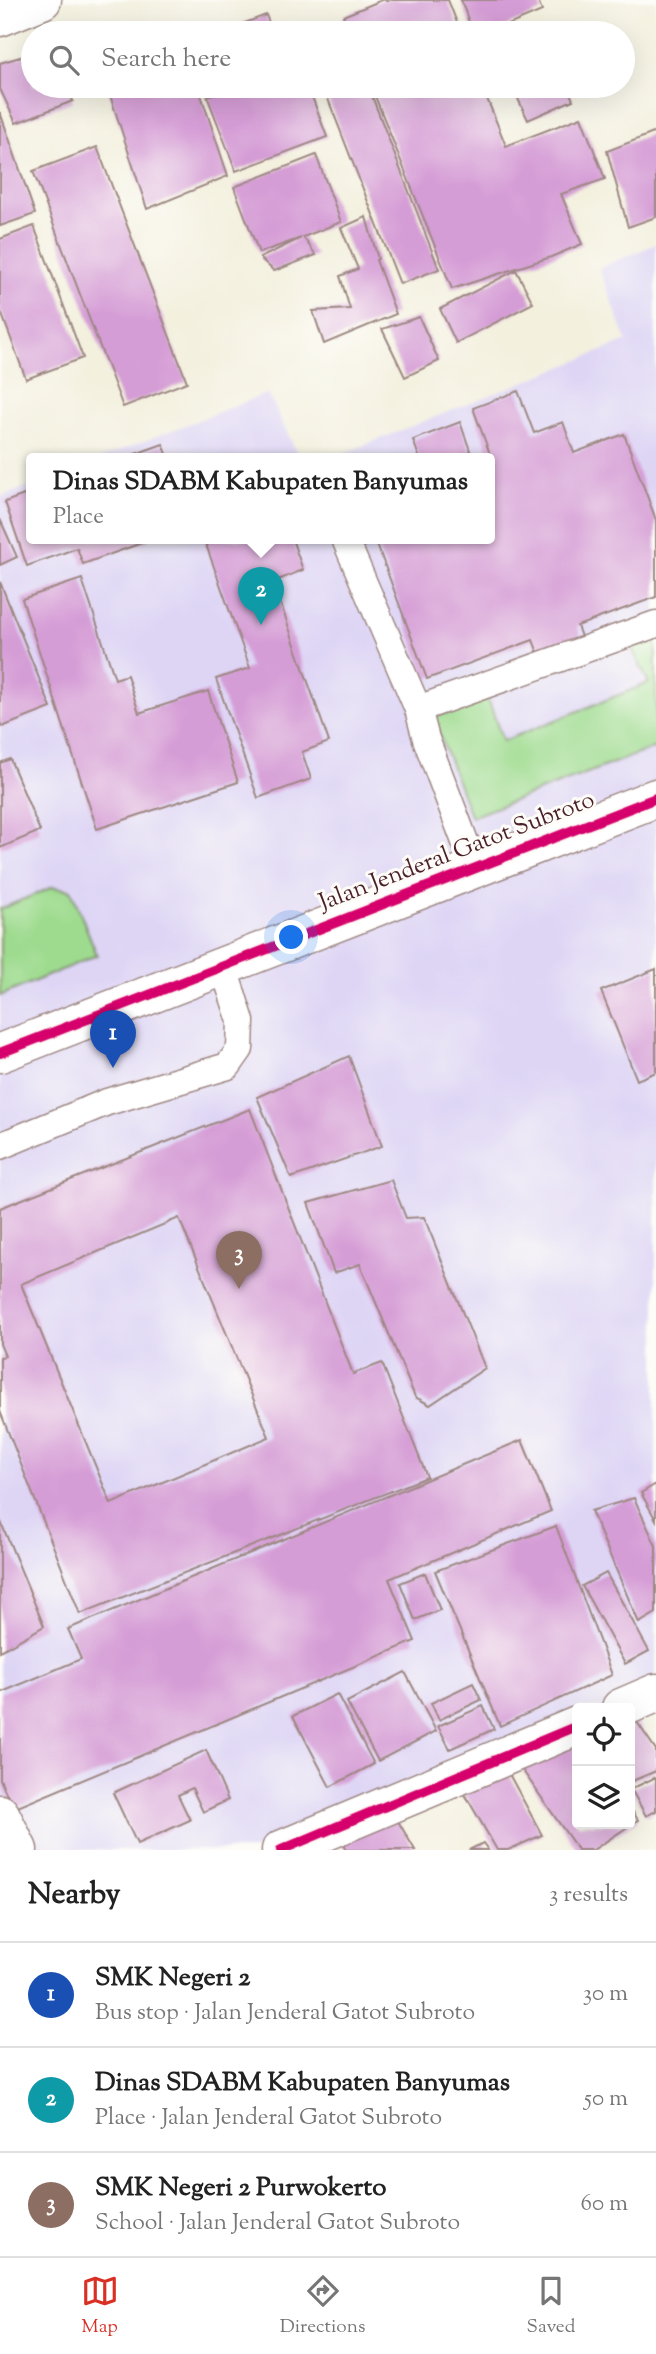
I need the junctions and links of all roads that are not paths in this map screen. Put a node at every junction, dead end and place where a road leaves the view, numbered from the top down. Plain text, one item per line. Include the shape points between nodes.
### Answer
1 (42, 0) edge
2 (0, 17) edge
3 (347, 544) edge
4 (656, 624) edge
5 (418, 709) junction
6 (656, 798) edge
7 (475, 868) junction
8 (223, 966) junction
9 (0, 1053) edge
10 (0, 1146) edge
11 (656, 1693) edge
12 (633, 1703) edge
13 (572, 1728) edge
14 (0, 1814) edge
15 (18, 1850) edge
16 (281, 1850) edge

1 - 2 main road
3 - 5 lane
4 - 5 lane
5 - 7 lane
6 - 7 main road, Jalan Jenderal Gatot Subroto
7 - 8 main road, Jalan Jenderal Gatot Subroto
8 - 9 main road, Jalan Jenderal Gatot Subroto
8 - 10 lane via 241,1021 240,1049 228,1066 107,1102
11 - 12 main road
13 - 16 main road
14 - 15 main road

